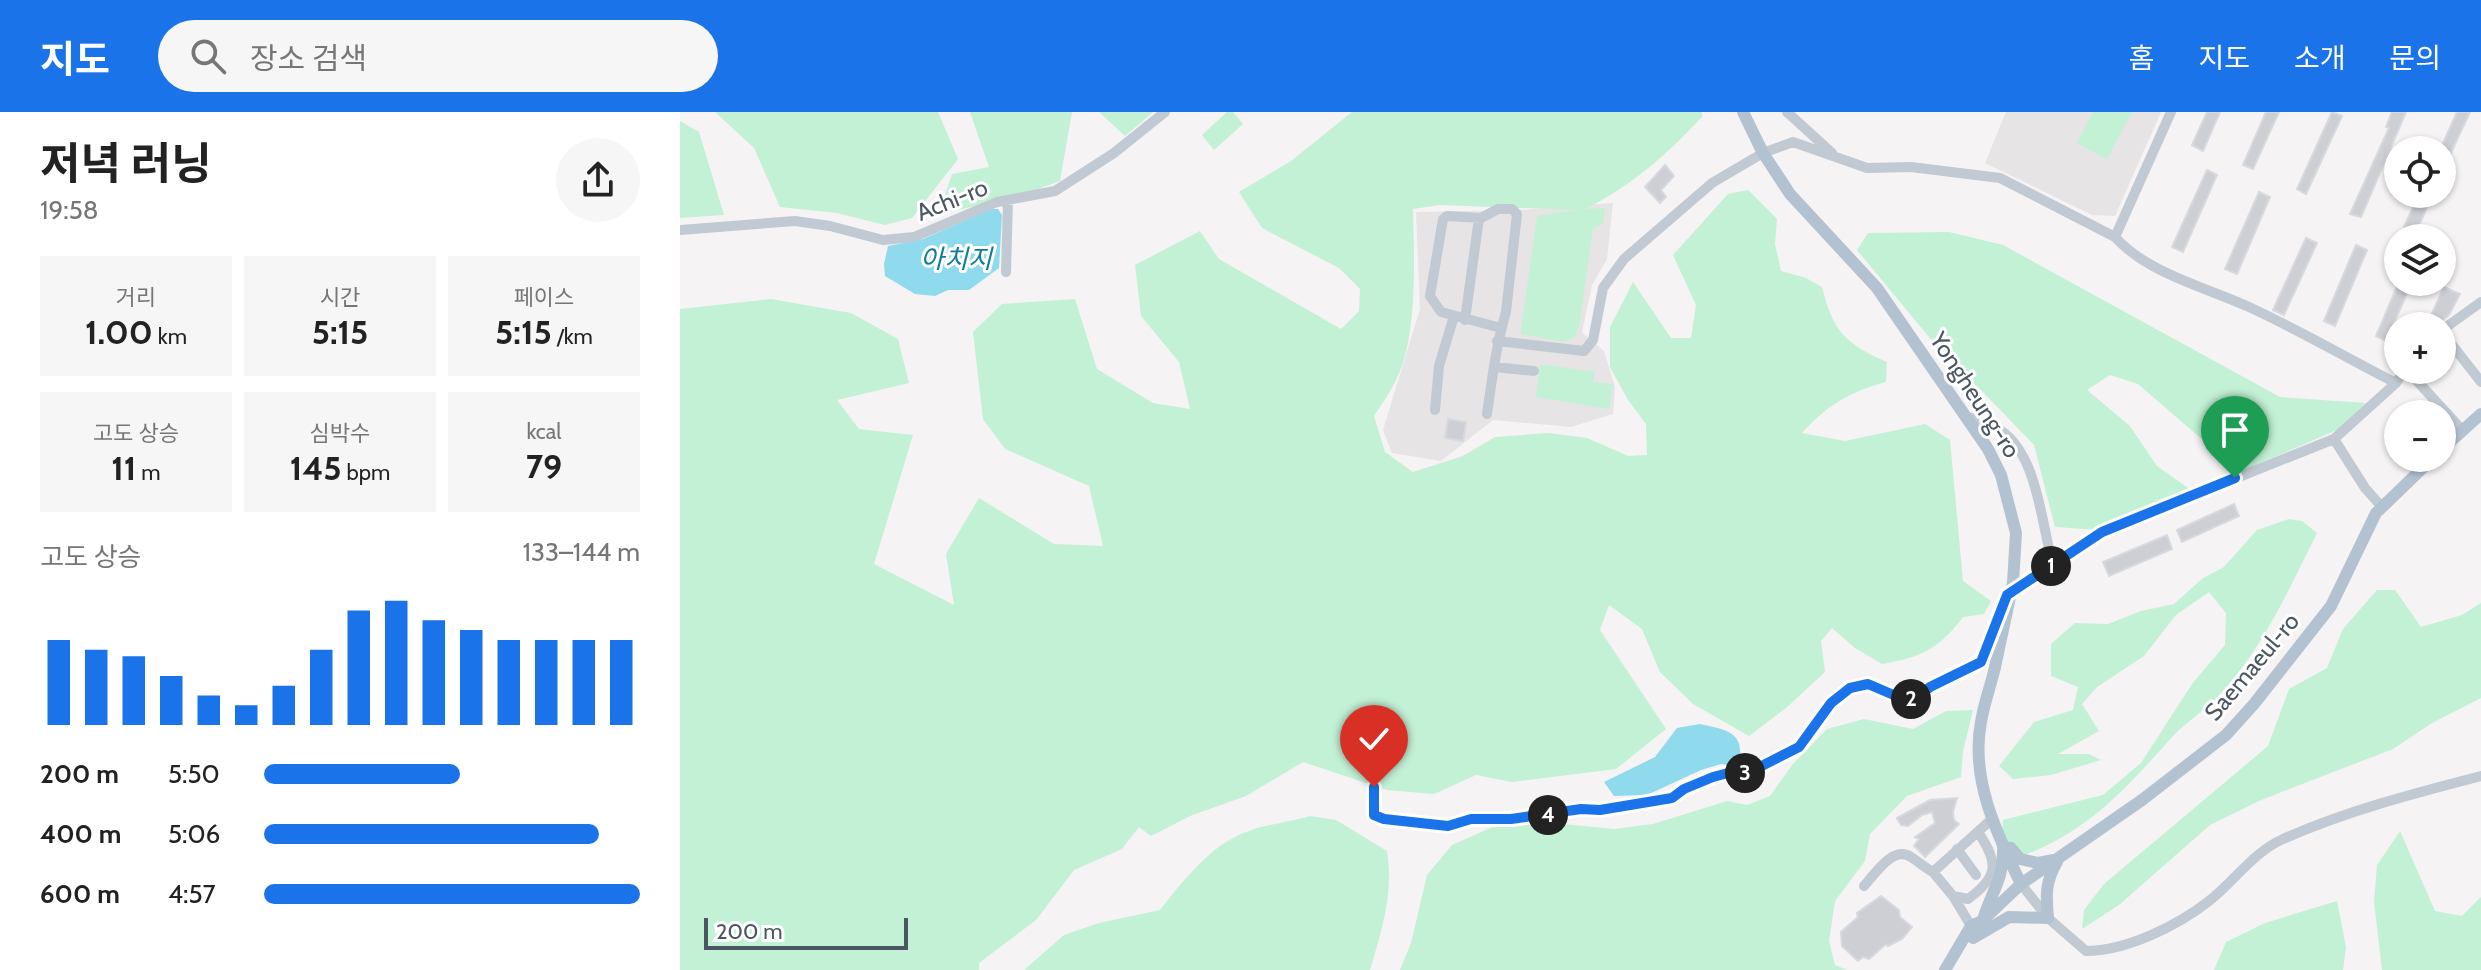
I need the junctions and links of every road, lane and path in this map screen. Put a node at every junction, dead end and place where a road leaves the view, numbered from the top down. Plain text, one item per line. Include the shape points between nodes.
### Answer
1 (1165, 112) edge
2 (1743, 112) edge
3 (1787, 112) edge
4 (2171, 112) edge
5 (1763, 153) junction
6 (1836, 157) junction
7 (1008, 201) junction
8 (1479, 218) junction
9 (680, 230) edge
10 (2115, 237) junction
11 (1006, 272) dead end
12 (2481, 302) edge
13 (1459, 318) junction
14 (2456, 321) edge
15 (1501, 328) junction
16 (1497, 341) junction
17 (2456, 349) edge
18 (1494, 367) junction
19 (1534, 371) dead end
20 (2384, 377) edge
21 (2481, 382) edge
22 (2395, 384) edge
23 (2419, 384) edge
24 (1435, 410) dead end
25 (1487, 414) dead end
26 (2481, 414) edge
27 (1968, 417) junction
28 (2462, 430) junction
29 (2456, 436) edge
30 (2334, 439) junction
31 (2418, 472) edge
32 (2381, 506) junction
33 (2053, 565) junction
34 (2481, 776) edge
35 (1374, 787) dead end
36 (1992, 819) junction
37 (1978, 832) junction
38 (2003, 847) junction
39 (1957, 849) junction
40 (2058, 859) junction
41 (1933, 872) junction
42 (1976, 875) dead end
43 (2021, 884) junction
44 (1864, 886) dead end
45 (1953, 896) junction
46 (2048, 918) junction
47 (1976, 929) junction
48 (1945, 970) edge
49 (1952, 970) edge

1 - 7 street, Achi-ro via 1055,191
2 - 5 main road, Yongheung-ro
3 - 6 street
4 - 10 street
5 - 6 street via 1793,142
5 - 16 street via 1712,183 1624,259 1603,288 1593,340 1584,351
5 - 27 main road, Yongheung-ro via 1790,194 1877,288
6 - 10 street via 1867,168 1911,167 2000,178
7 - 9 street, Achi-ro via 914,237 895,239 795,221
7 - 11 street
8 - 13 street
8 - 13 street via 1443,219 1430,296 1441,312
8 - 15 street via 1498,209 1517,214
10 - 20 street via 2147,262
12 - 14 street
13 - 15 street
13 - 24 street via 1439,366
15 - 16 street
16 - 18 street
17 - 21 street
18 - 19 street
18 - 25 street
22 - 30 street
23 - 28 street
26 - 28 main road
27 - 33 street via 1998,428 2018,446 2032,478
27 - 36 main road, Yongheung-ro, bridge via 2001,475 2016,533 2013,583 1980,724 1978,765
28 - 29 main road
30 - 32 street
30 - 33 street via 2102,532
31 - 32 main road, Saemaeul-ro
32 - 40 main road, Saemaeul-ro via 2331,606 2235,725 2188,766
33 - 35 street via 2007,595 1981,662 1915,699 1868,684 1850,688 1831,703 1799,747 1748,773 1713,777 1672,798 1511,819 1471,819 1448,826 1374,815
34 - 46 street, Yongheung-ro via 2407,795 2282,840 2253,858 2208,902 2142,941 2086,951
36 - 37 street
36 - 38 main road, Yongheung-ro
37 - 39 street
37 - 45 street via 1993,854 1992,871 1968,899
38 - 40 main road via 2029,861
38 - 43 main road, Yongheung-ro
38 - 47 main road via 2000,881
39 - 41 street
39 - 42 street
40 - 43 main road, Saemaeul-ro
40 - 46 main road via 2046,885
41 - 44 street via 1901,853
41 - 45 street
43 - 46 street, Yongheung-ro
43 - 47 main road, Saemaeul-ro
45 - 47 street
46 - 47 main road via 2009,917
47 - 48 main road, Saemaeul-ro
47 - 49 main road, Saemaeul-ro

